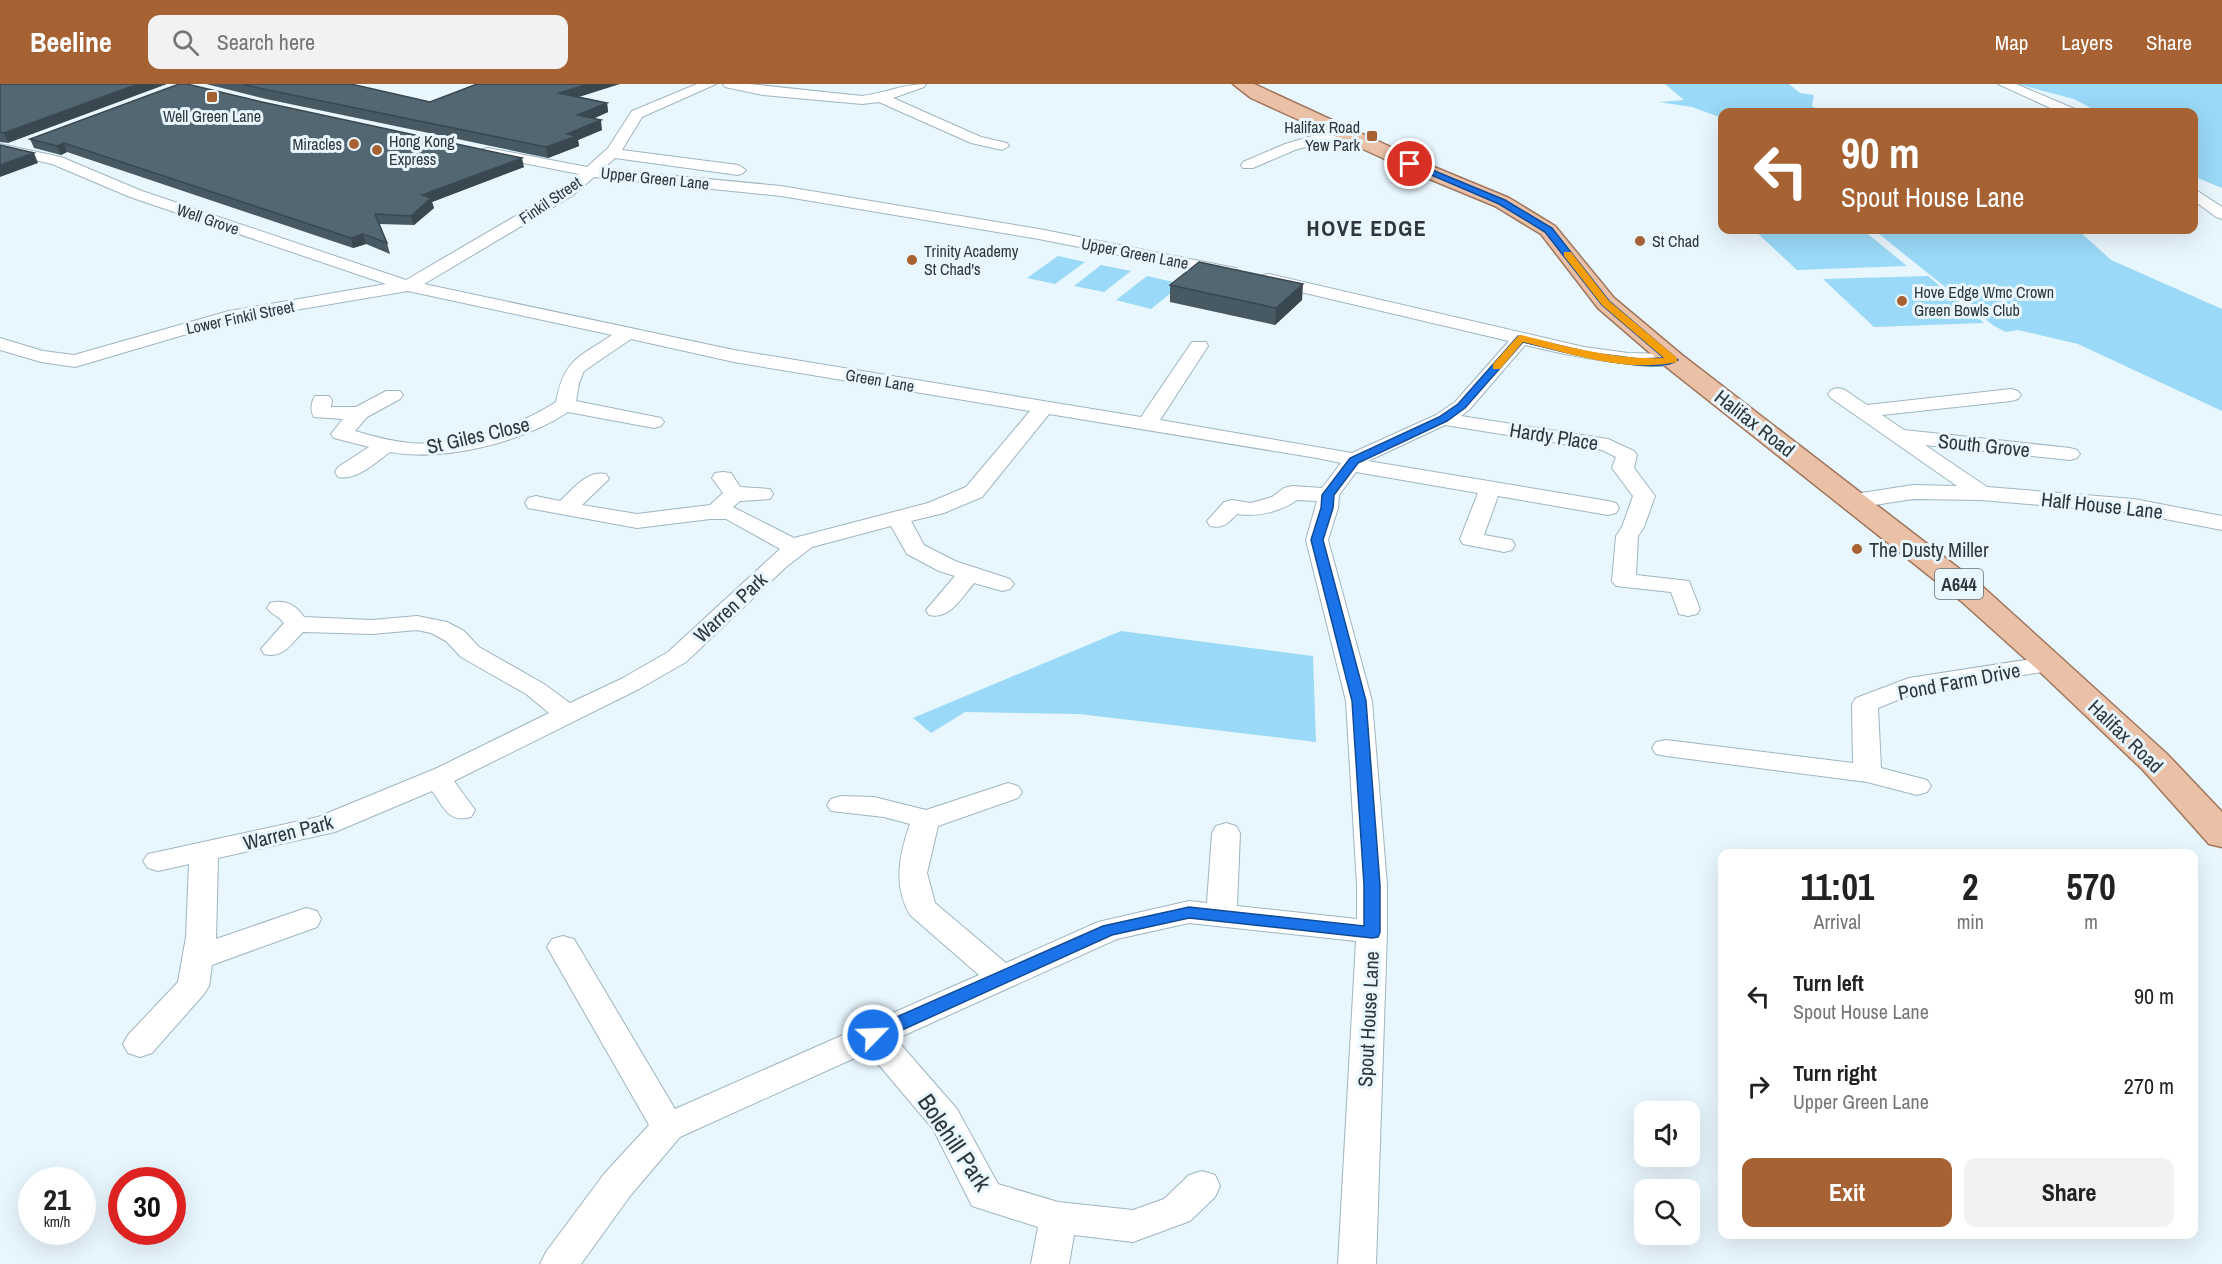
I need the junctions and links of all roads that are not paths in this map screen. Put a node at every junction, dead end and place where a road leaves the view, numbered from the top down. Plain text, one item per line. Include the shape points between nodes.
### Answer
1 (709, 84) edge
2 (730, 84) edge
3 (919, 84) edge
4 (1242, 84) edge
5 (2005, 84) edge
6 (881, 98) junction
7 (2061, 108) edge
8 (1340, 132) junction
9 (31, 142) edge
10 (1002, 146) dead end
11 (476, 150) edge
12 (3, 151) edge
13 (611, 153) junction
14 (1248, 165) dead end
15 (591, 172) junction
16 (819, 197) junction
17 (2198, 197) edge
18 (2222, 214) edge
19 (408, 286) junction
20 (628, 333) junction
21 (1521, 338) junction
22 (0, 344) edge
23 (1199, 346) dead end
24 (1673, 360) junction
25 (1838, 394) dead end
26 (393, 395) dead end
27 (2011, 395) dead end
28 (322, 400) dead end
29 (565, 405) junction
30 (1043, 408) junction
31 (1863, 411) junction
32 (360, 413) junction
33 (1443, 419) junction
34 (654, 422) dead end
35 (1146, 425) junction
36 (1898, 435) junction
37 (387, 445) junction
38 (2070, 454) dead end
39 (1352, 463) junction
40 (346, 472) dead end
41 (598, 479) dead end
42 (1490, 489) junction
43 (1981, 493) junction
44 (762, 494) dead end
45 (1328, 495) junction
46 (1855, 501) junction
47 (536, 502) dead end
48 (565, 508) junction
49 (1608, 508) dead end
50 (715, 513) junction
51 (898, 518) junction
52 (1218, 521) dead end
53 (2222, 523) edge
54 (1504, 545) dead end
55 (795, 549) junction
56 (970, 573) junction
57 (1002, 584) dead end
58 (1688, 609) dead end
59 (938, 610) dead end
60 (273, 648) dead end
61 (2051, 664) junction
62 (568, 715) junction
63 (1666, 748) dead end
64 (1867, 773) junction
65 (437, 778) junction
66 (1917, 786) dead end
67 (1008, 792) dead end
68 (841, 805) dead end
69 (461, 810) dead end
70 (926, 820) junction
71 (1226, 833) dead end
72 (2222, 835) edge
73 (204, 852) junction
74 (158, 861) dead end
75 (1221, 916) junction
76 (306, 919) dead end
77 (1372, 932) junction
78 (563, 947) dead end
79 (197, 958) junction
80 (1002, 977) junction
81 (873, 1035) junction
82 (140, 1044) dead end
83 (668, 1127) junction
84 (1202, 1186) dead end
85 (1058, 1218) junction
86 (559, 1264) edge
87 (1050, 1264) edge
88 (1357, 1264) edge

1 - 13 street, Finkil Street via 637,114
2 - 6 street via 774,92 862,100
3 - 6 street
4 - 8 main road, Halifax Road / A644
5 - 7 street
6 - 10 street via 969,144
8 - 14 street
8 - 24 main road, Halifax Road / A644 via 1502,202 1548,230 1606,303
9 - 12 street
11 - 15 street
12 - 19 street, Well Grove via 56,160 136,194
13 - 15 street, Finkil Street
13 - 16 street via 758,173 813,186
15 - 16 street, Upper Green Lane
15 - 19 street, Finkil Street via 566,193
16 - 21 street, Upper Green Lane via 1039,234 1320,289
17 - 18 street
19 - 20 street, Green Lane
19 - 22 street, Lower Finkil Street via 229,316 75,361
20 - 29 street via 576,368
20 - 30 street, Green Lane via 734,356
21 - 24 street, Upper Green Lane via 1592,356 1639,362
21 - 33 street, Spout House Lane via 1462,406
23 - 35 street
24 - 46 main road, Halifax Road / A644
25 - 31 street
26 - 32 street, St Giles Close
27 - 31 street
28 - 32 street, St Giles Close via 321,413
29 - 34 street
29 - 37 street, St Giles Close via 541,420 500,434 432,449
30 - 35 street, Green Lane
30 - 51 street, Warren Park via 974,492
31 - 36 street
32 - 37 street, St Giles Close via 341,434
33 - 39 street, Spout House Lane
33 - 58 street, Hardy Place via 1608,445 1627,455 1623,468 1644,496 1627,536 1624,581 1681,586
35 - 39 street, Green Lane via 1317,452
36 - 38 street, South Grove
36 - 43 street
37 - 40 street
39 - 42 street, Green Lane
39 - 45 street, Spout House Lane
41 - 48 street
42 - 49 street, Green Lane
42 - 54 street via 1471,539
43 - 46 street, Half House Lane via 1913,492
43 - 53 street, Half House Lane via 2134,506
44 - 50 street via 728,486
45 - 52 street via 1292,493 1280,502 1252,510 1232,507
45 - 77 street, Spout House Lane via 1317,540 1359,701
46 - 61 main road, Halifax Road / A644 via 1972,594
47 - 48 street
48 - 50 street via 637,521
50 - 55 street via 731,513
51 - 55 street, Warren Park via 804,542
51 - 56 street via 915,549
55 - 62 street, Warren Park via 677,657
56 - 57 street
56 - 59 street
60 - 62 street via 288,616 372,627 417,623 438,627 455,636 470,652 535,689
61 - 64 street, Pond Farm Drive via 1909,686 1865,704
61 - 72 main road, Halifax Road / A644 via 2155,762
62 - 65 street, Warren Park
63 - 64 street
64 - 66 street
65 - 69 street
65 - 73 street, Warren Park via 325,825
67 - 70 street
68 - 70 street via 894,809
70 - 80 street via 912,873 921,908
71 - 75 street
73 - 74 street, Warren Park
73 - 79 street
75 - 77 street
75 - 80 street via 1189,912 1108,930
76 - 79 street
77 - 88 street, Spout House Lane
78 - 83 street
79 - 82 street via 193,986
80 - 81 street
81 - 83 street
81 - 85 street, Bolehill Park via 945,1119 985,1195
83 - 86 street via 617,1185
84 - 85 street, Bolehill Park via 1177,1210 1133,1226
85 - 87 street

